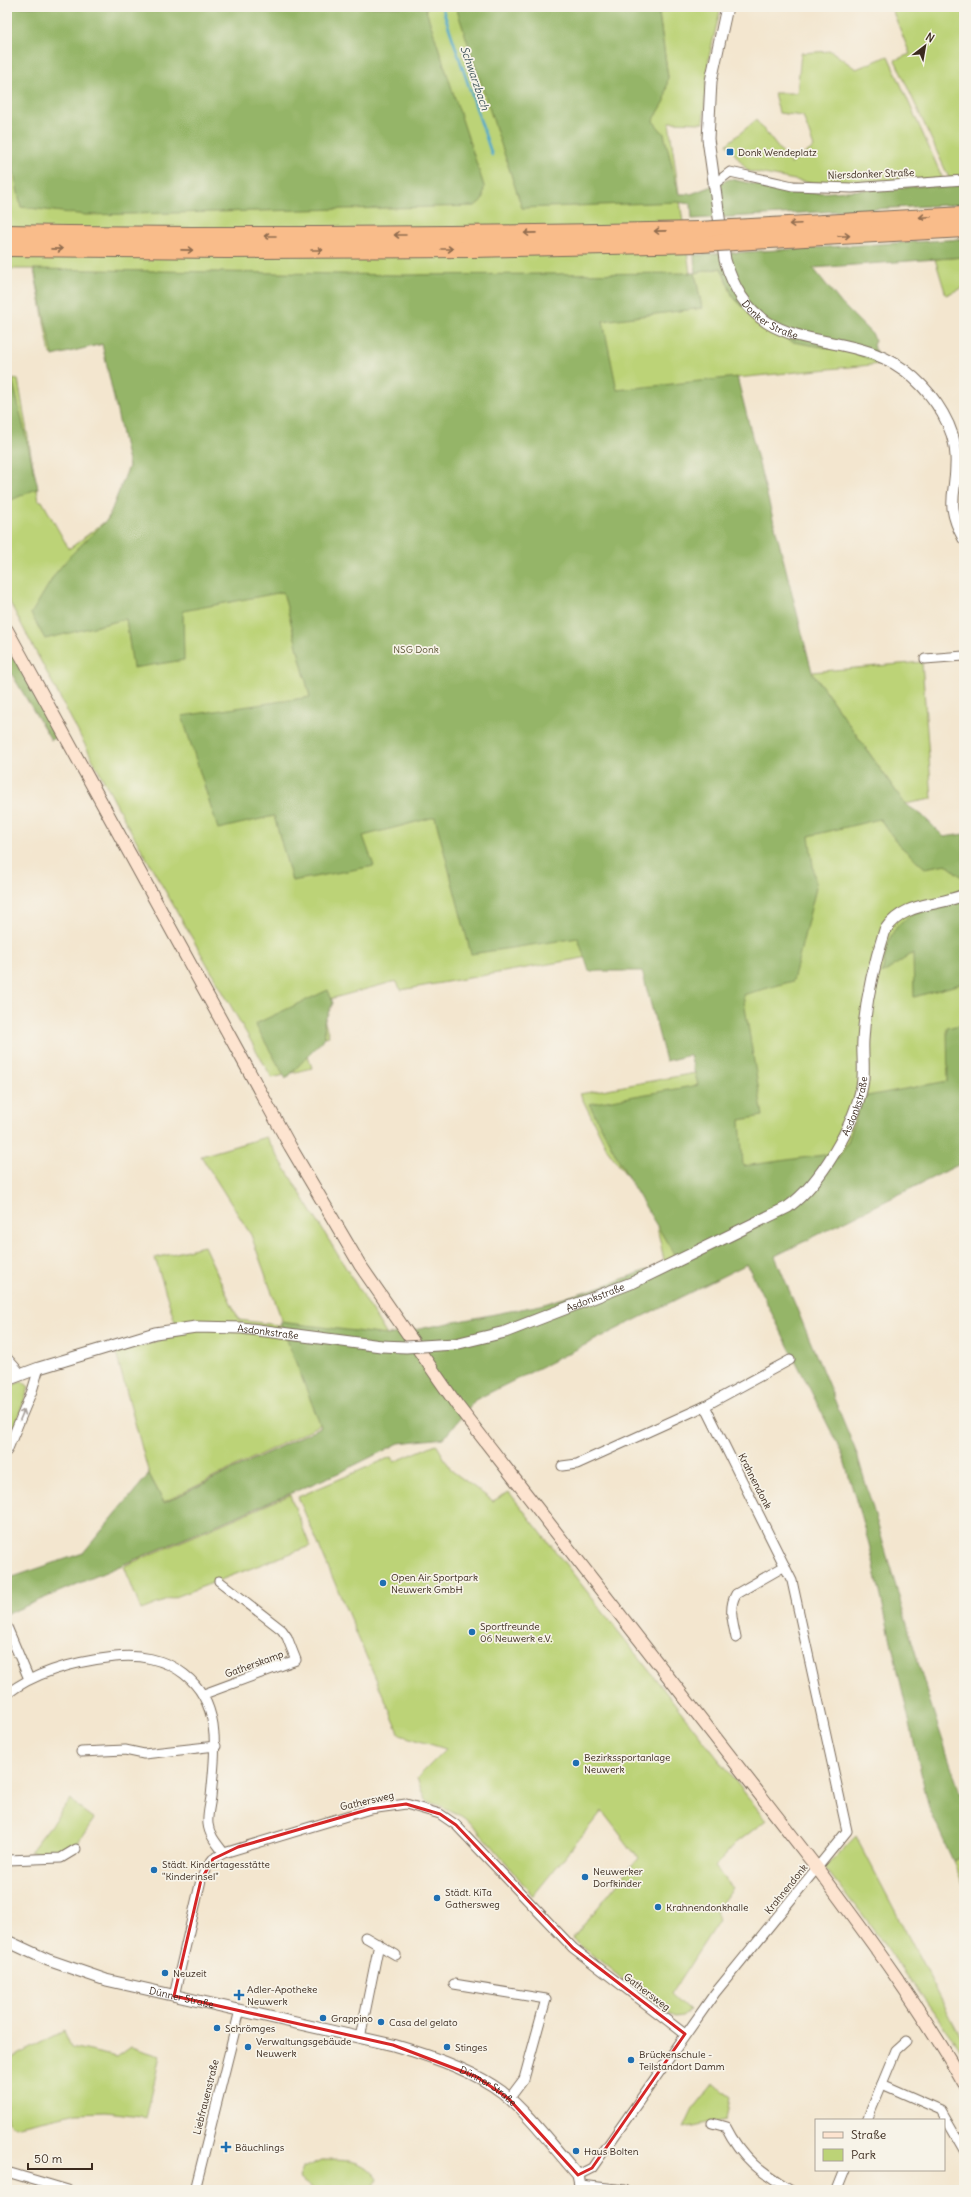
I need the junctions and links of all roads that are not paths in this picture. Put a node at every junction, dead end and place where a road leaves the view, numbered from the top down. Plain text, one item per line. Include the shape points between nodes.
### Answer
1 (727, 7) edge
2 (964, 180) edge
3 (713, 185) junction
4 (964, 215) edge
5 (964, 229) edge
6 (7, 233) edge
7 (734, 235) junction
8 (700, 237) junction
9 (7, 248) edge
10 (964, 539) edge
11 (7, 630) edge
12 (964, 656) edge
13 (925, 659) dead end
14 (964, 895) edge
15 (7, 1358) edge
16 (790, 1360) dead end
17 (39, 1368) junction
18 (21, 1374) junction
19 (7, 1380) edge
20 (705, 1406) junction
21 (7, 1451) edge
22 (562, 1466) dead end
23 (785, 1566) junction
24 (219, 1581) dead end
25 (7, 1627) edge
26 (736, 1638) dead end
27 (29, 1679) junction
28 (7, 1694) edge
29 (204, 1694) junction
30 (216, 1746) junction
31 (80, 1752) dead end
32 (76, 1849) dead end
33 (224, 1852) junction
34 (7, 1860) edge
35 (817, 1868) junction
36 (365, 1937) dead end
37 (7, 1941) edge
38 (379, 1944) junction
39 (396, 1955) dead end
40 (454, 1984) dead end
41 (174, 1996) junction
42 (240, 2010) junction
43 (685, 2034) junction
44 (360, 2038) junction
45 (906, 2041) dead end
46 (882, 2084) junction
47 (964, 2084) edge
48 (510, 2099) junction
49 (867, 2119) edge
50 (712, 2123) dead end
51 (964, 2150) edge
52 (845, 2171) edge
53 (7, 2172) edge
54 (580, 2183) edge
55 (68, 2190) edge
56 (195, 2190) edge
57 (625, 2190) edge
58 (790, 2190) edge
59 (837, 2190) edge

1 - 3 street, Donker Straße via 716,53 709,107 708,139
2 - 3 street, Niersdonker Straße via 837,187 793,186 730,172
3 - 10 street, Donker Straße via 724,260 730,279 741,298 759,316 779,330 802,338 851,346 881,356 914,377 939,407 954,441 956,457 952,510
4 -> 7 highway
7 -> 5 highway
8 -> 6 highway
7 - 8 highway, bridge
9 -> 8 highway via 465,249
11 - 35 main road via 290,1146 360,1265 457,1405
12 - 13 street
14 - 17 street, Asdonkstraße, bridge via 903,912 893,919 885,930 866,1014 863,1041 864,1069 857,1104 837,1146 817,1178 798,1200 788,1207 634,1282 506,1332 455,1344 381,1346 242,1328 196,1327 155,1333
15 - 18 street
16 - 20 street
17 - 18 street, Asdonkstraße
21 -> 17 street
18 - 19 street, Asdonkstraße
20 - 22 street via 577,1464
20 - 23 street, Krahnendonk
23 - 26 street via 736,1594 731,1601
23 - 35 street, Krahnendonk via 796,1601 847,1831
24 - 29 street, Gatherskamp via 282,1630 288,1637 296,1660
25 - 27 street
27 - 28 street
27 - 29 street via 94,1660 138,1656 166,1663 192,1680
29 - 30 street via 210,1710
30 - 31 street via 144,1754 125,1750
30 - 33 street via 208,1825 213,1839
32 - 34 street via 61,1858
33 - 41 street, Gathersweg via 213,1859 201,1880
33 - 43 street, Gathersweg via 370,1809 406,1804 426,1808 456,1825 573,1948
35 - 43 street, Krahnendonk via 715,1993
35 - 47 main road via 939,2040
36 - 38 street
37 - 41 street, Dünner Straße via 83,1973
38 - 39 street
38 - 44 street
40 - 48 street via 546,2000 524,2079
41 - 42 street, Dünner Straße
42 - 44 street, Dünner Straße
42 - 56 street, Liebfrauenstraße
43 - 54 street, Krahnendonk
44 - 48 street, Dünner Straße via 419,2052 484,2081
45 - 46 street via 896,2050
46 - 49 street
46 - 51 street via 941,2110
48 - 54 street, Dünner Straße
50 - 58 street via 726,2128 739,2151 772,2180
52 - 59 street
53 - 55 street
54 - 57 street

